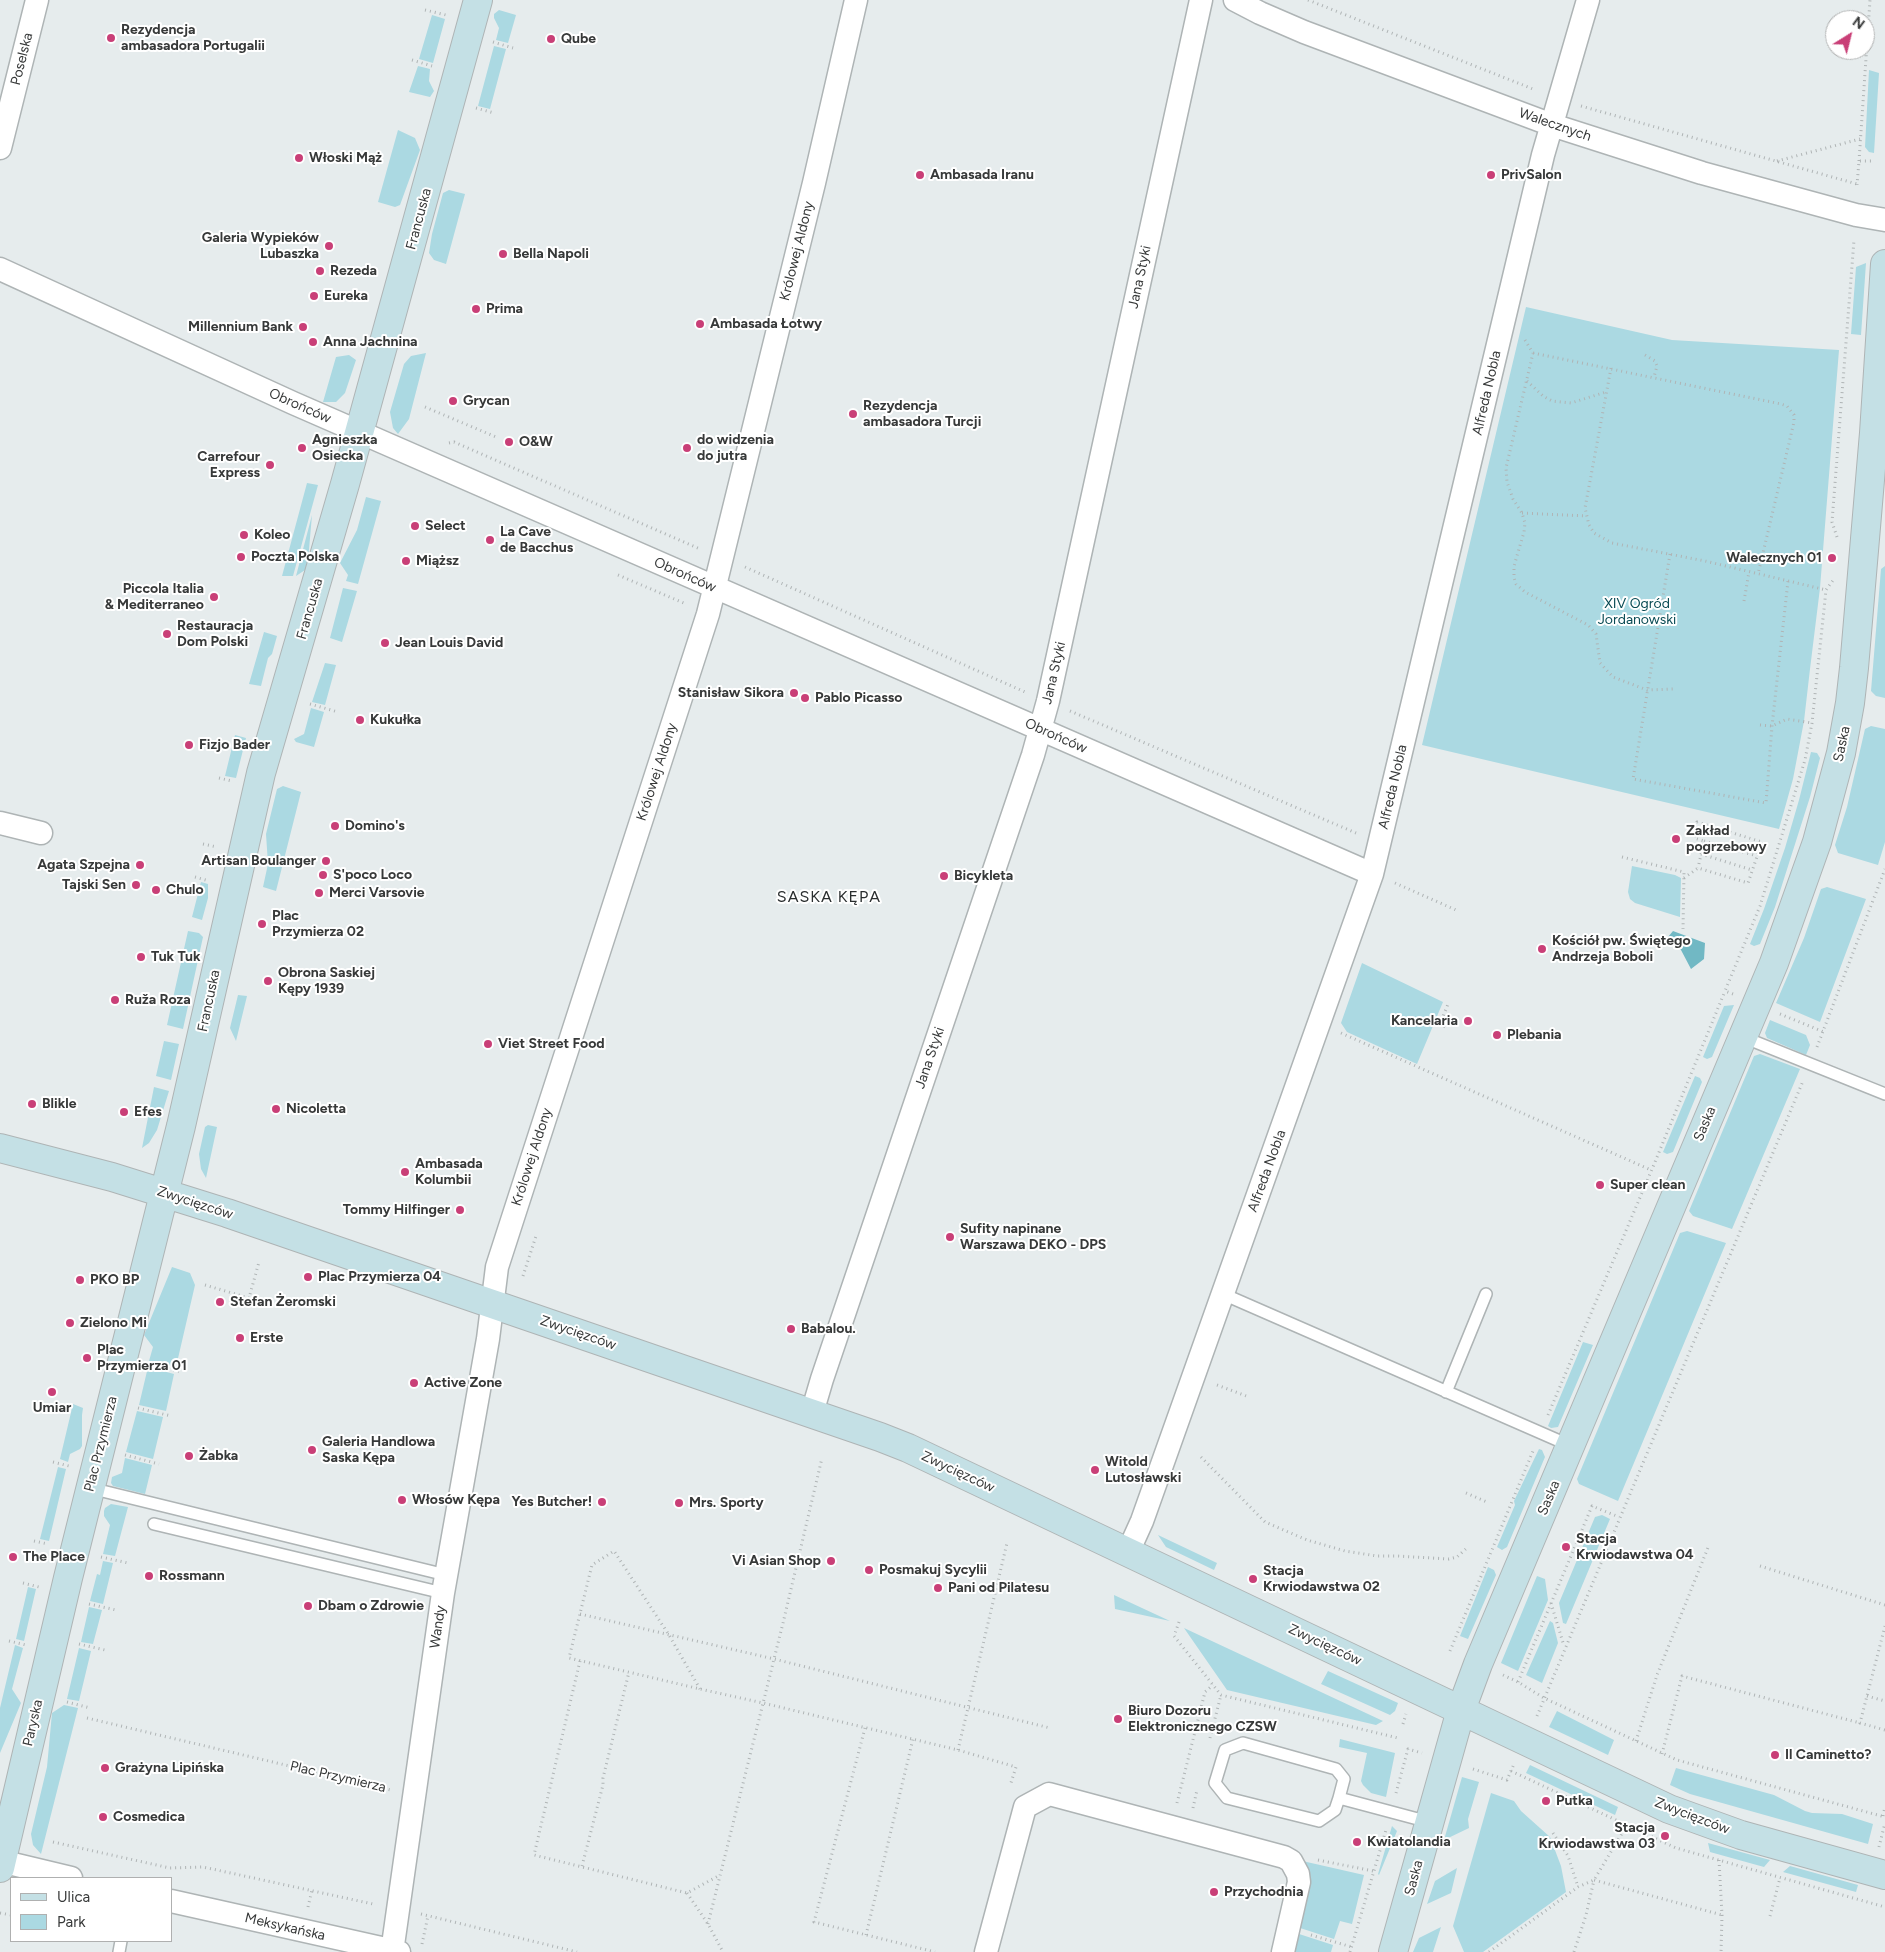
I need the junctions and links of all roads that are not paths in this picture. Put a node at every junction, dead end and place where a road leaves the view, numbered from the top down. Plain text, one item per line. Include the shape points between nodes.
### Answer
1 (37, 0) edge
2 (478, 0) edge
3 (856, 0) edge
4 (1201, 0) edge
5 (1235, 0) edge
6 (1588, 0) edge
7 (1264, 7) edge
8 (1552, 125) junction
9 (0, 148) edge
10 (1885, 220) edge
11 (1885, 264) edge
12 (0, 269) edge
13 (360, 432) junction
14 (714, 587) junction
15 (1040, 729) junction
16 (0, 823) edge
17 (41, 833) dead end
18 (1372, 874) junction
19 (1743, 1037) junction
20 (1885, 1094) edge
21 (0, 1150) edge
22 (165, 1193) junction
23 (1222, 1294) junction
24 (1486, 1294) dead end
25 (492, 1304) junction
26 (1446, 1392) junction
27 (812, 1413) junction
28 (1571, 1446) junction
29 (90, 1488) junction
30 (154, 1524) dead end
31 (1128, 1552) junction
32 (68, 1578) joint
33 (445, 1584) junction
34 (1461, 1710) junction
35 (1339, 1798) junction
36 (1429, 1822) junction
37 (1, 1863) edge
38 (1885, 1875) edge
39 (66, 1877) edge
40 (172, 1901) edge
41 (394, 1952) edge
42 (986, 1952) edge
43 (1283, 1952) edge
44 (1393, 1952) edge

1 - 9 street, Poselska
2 - 13 street, Francuska
3 - 14 street, Królowej Aldony
4 - 15 street, Jana Styki
5 - 7 street, Walecznych
6 - 8 street, Alfreda Nobla
7 - 8 street, Walecznych via 1304,32
8 - 10 street, Walecznych via 1702,173
8 - 18 street, Alfreda Nobla
11 - 19 street, Saska via 1856,654 1848,717 1817,842
12 - 13 street, Obrońców
13 - 14 street, Obrońców
13 - 22 street, Francuska via 261,773
14 - 15 street, Obrońców
14 - 25 street, Królowej Aldony via 497,1267
15 - 18 street, Obrońców
15 - 27 street, Jana Styki
16 - 17 street
18 - 23 street, Alfreda Nobla
19 - 20 lane
19 - 28 street, Saska
21 - 22 street, Zwycięzców
22 - 25 street, Zwycięzców
22 - 29 street, Plac Przymierza
23 - 26 lane
23 - 31 street, Alfreda Nobla via 1142,1521
24 - 26 lane
25 - 27 street, Zwycięzców
25 - 33 street, Wandy
26 - 28 lane
27 - 31 street, Zwycięzców via 908,1448
28 - 34 street, Saska
29 - 32 street, Plac Przymierza
29 - 33 lane
30 - 33 lane
31 - 34 street, Zwycięzców
32 - 37 street, Paryska
33 - 41 street, Wandy via 413,1795
34 - 36 street, Saska
34 - 38 street, Zwycięzców via 1669,1808 1741,1834
35 - 35 lane via 1335,1810 1319,1821 1227,1798 1215,1783 1225,1750 1243,1743 1336,1769 1344,1779
35 - 36 lane
36 - 44 street, Saska
37 - 39 street
40 - 41 street, Meksykańska
42 - 43 street via 1025,1807 1049,1794 1287,1858 1295,1867 1299,1882

